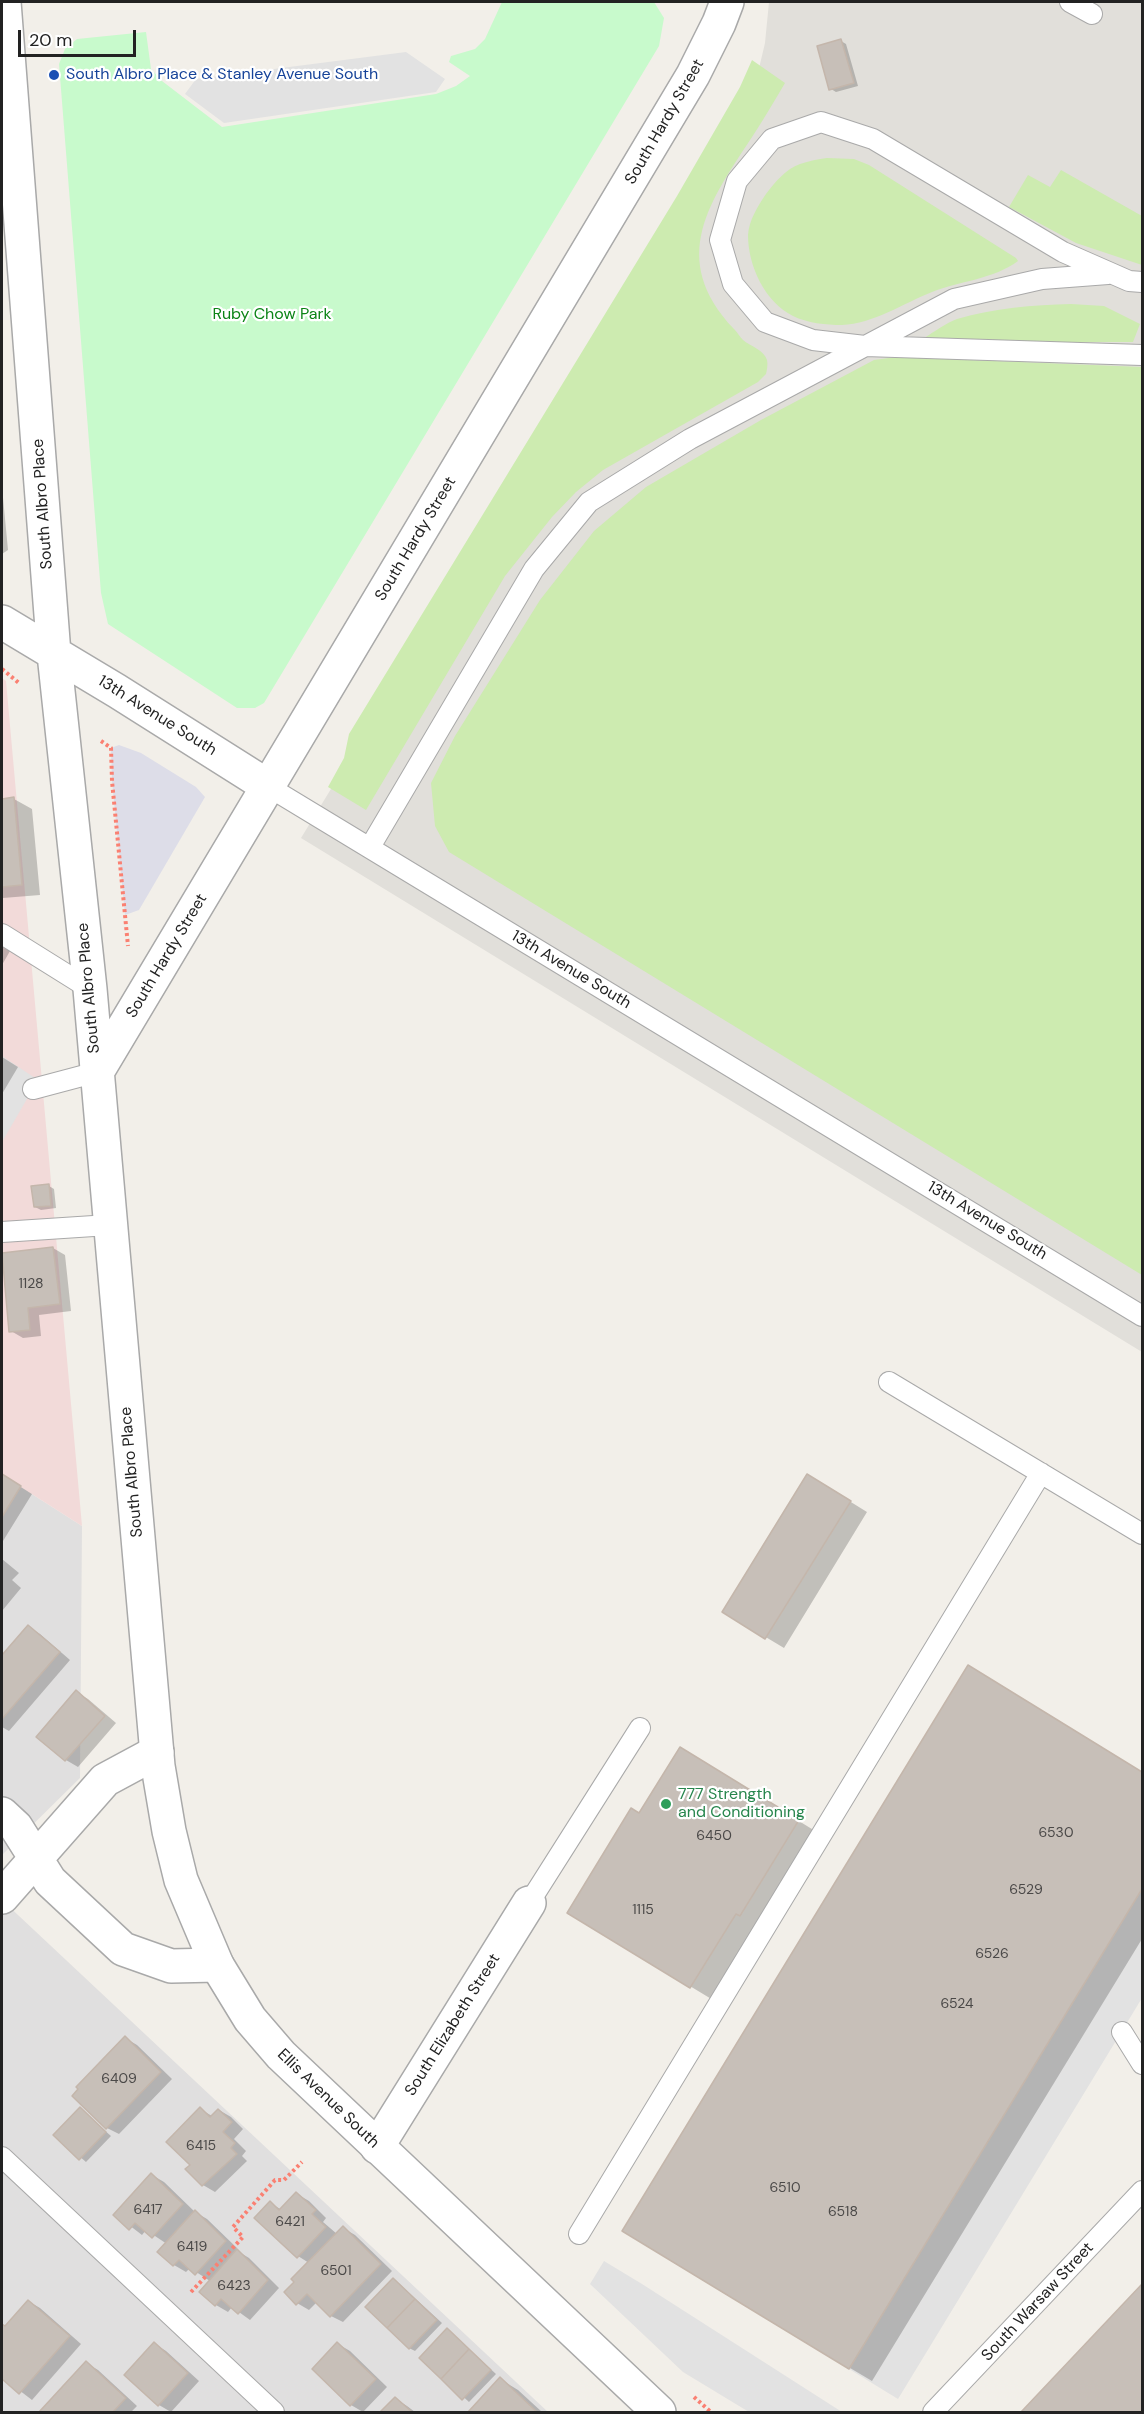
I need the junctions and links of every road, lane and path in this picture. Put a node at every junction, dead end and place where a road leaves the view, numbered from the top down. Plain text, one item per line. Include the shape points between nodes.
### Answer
1 (4, 2) edge
2 (727, 2) edge
3 (1070, 2) edge
4 (1092, 14) dead end
5 (1112, 274) junction
6 (1143, 282) edge
7 (865, 346) junction
8 (1143, 355) edge
9 (2, 622) edge
10 (54, 654) junction
11 (2, 669) edge
12 (12, 675) dead end
13 (111, 748) dead end
14 (269, 787) junction
15 (370, 848) junction
16 (126, 925) dead end
17 (2, 934) edge
18 (90, 989) junction
19 (97, 1072) junction
20 (33, 1089) dead end
21 (109, 1225) junction
22 (2, 1232) edge
23 (1143, 1316) edge
24 (889, 1382) dead end
25 (1041, 1473) junction
26 (1143, 1534) edge
27 (640, 1728) dead end
28 (157, 1752) junction
29 (2, 1814) edge
30 (36, 1858) junction
31 (2, 1897) edge
32 (529, 1903) joint
33 (217, 1965) junction
34 (1122, 2032) dead end
35 (1143, 2064) edge
36 (376, 2147) junction
37 (2, 2157) edge
38 (302, 2162) dead end
39 (1143, 2191) edge
40 (579, 2234) dead end
41 (170, 2314) junction
42 (274, 2412) edge
43 (659, 2412) edge
44 (933, 2412) edge

1 - 10 street, South Albro Place
2 - 14 street, South Hardy Street via 693,75
3 - 4 lane
5 - 6 lane
5 - 7 lane via 1042,279 954,299
5 - 7 lane via 1063,252 873,139 821,122 772,139 737,181 720,240 733,284 765,322 813,340
7 - 8 lane
7 - 15 lane via 690,439 589,502 534,569
9 - 10 street, 13th Avenue South
10 - 14 street, 13th Avenue South
10 - 18 street, South Albro Place
11 - 12 path
13 - 16 path
14 - 15 lane, 13th Avenue South
14 - 19 street, South Hardy Street
15 - 23 lane, 13th Avenue South
17 - 18 lane
18 - 19 street, South Albro Place
19 - 20 lane
19 - 21 street, South Albro Place
21 - 22 lane
21 - 28 street, South Albro Place
24 - 25 lane
25 - 26 lane
25 - 40 lane
27 - 32 lane
28 - 30 street via 105,1780
28 - 33 street, South Albro Place via 169,1831 182,1880
29 - 30 street via 16,1827
30 - 31 street
30 - 33 street via 51,1881 123,1949 171,1966
32 - 36 street, South Elizabeth Street
33 - 36 street, Ellis Avenue South via 250,2019 281,2055
34 - 35 lane
36 - 43 street, Ellis Avenue South
37 - 41 lane
38 - 41 path via 284,2180 275,2181 233,2227 243,2236
39 - 44 lane, South Warsaw Street
41 - 42 lane

